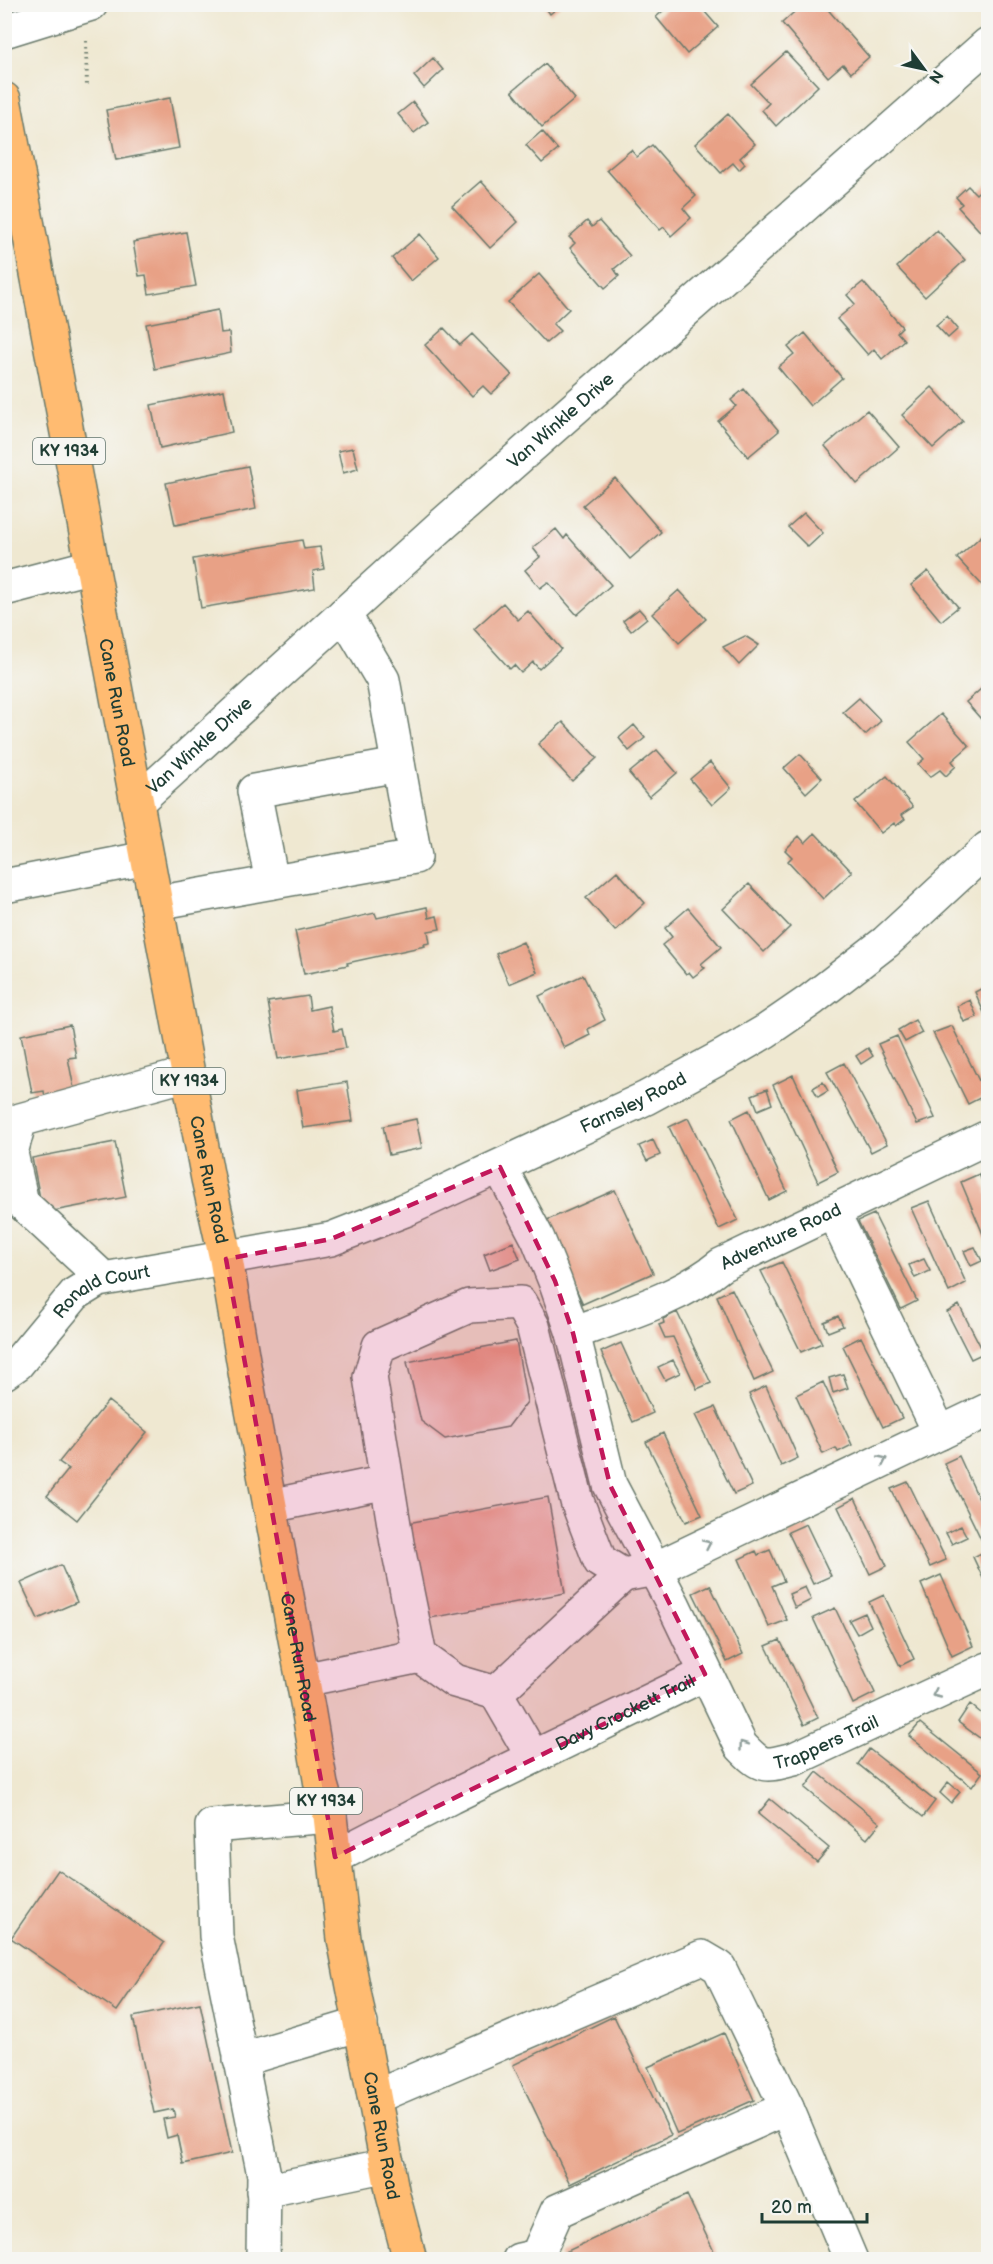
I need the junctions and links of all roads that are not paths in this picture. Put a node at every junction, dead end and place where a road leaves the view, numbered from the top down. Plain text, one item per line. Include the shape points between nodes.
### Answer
1 (88, 6) edge
2 (4, 31) edge
3 (988, 44) edge
4 (4, 99) edge
5 (92, 566) junction
6 (4, 589) edge
7 (344, 614) junction
8 (398, 765) junction
9 (137, 802) junction
10 (988, 848) edge
11 (147, 858) junction
12 (272, 882) junction
13 (4, 886) edge
14 (156, 903) junction
15 (188, 1074) junction
16 (988, 1137) edge
17 (500, 1167) junction
18 (833, 1212) junction
19 (226, 1259) junction
20 (103, 1278) junction
21 (573, 1334) junction
22 (4, 1372) edge
23 (988, 1410) edge
24 (940, 1433) junction
25 (387, 1482) junction
26 (270, 1506) junction
27 (655, 1569) junction
28 (623, 1575) junction
29 (420, 1656) junction
30 (988, 1669) edge
31 (705, 1674) junction
32 (303, 1680) junction
33 (496, 1693) junction
34 (533, 1757) junction
35 (330, 1816) junction
36 (335, 1857) junction
37 (361, 2024) junction
38 (240, 2060) junction
39 (375, 2097) junction
40 (787, 2108) junction
41 (388, 2165) junction
42 (263, 2191) junction
43 (532, 2258) edge
44 (263, 2259) edge
45 (410, 2259) edge
46 (851, 2259) edge

1 - 2 street
3 - 7 street, Van Winkle Drive
4 - 5 highway, Cane Run Road / KY 1934
5 - 6 street
5 - 9 highway, Cane Run Road / KY 1934
7 - 8 street via 383,680
7 - 9 street, Van Winkle Drive
8 - 12 street via 415,857
8 - 12 street via 254,790
9 - 11 highway, Cane Run Road / KY 1934
10 - 17 street, Farnsley Road via 886,942 766,1031 646,1098
11 - 13 street
11 - 14 highway, Cane Run Road / KY 1934
12 - 14 street
14 - 15 highway, Cane Run Road / KY 1934
15 - 19 highway, Cane Run Road / KY 1934
15 - 20 street via 20,1120 10,1154 22,1203
16 - 18 street, Adventure Road
17 - 19 street, Farnsley Road via 331,1239
17 - 21 street via 538,1239
18 - 21 street, Adventure Road via 639,1309
18 - 24 street
19 - 20 street, Ronald Court
19 - 26 highway, Cane Run Road / KY 1934
20 - 22 street, Ronald Court via 75,1294 17,1364
21 - 27 street via 610,1485
23 - 24 street
27 -> 24 street
25 - 26 street
25 - 28 street via 370,1377 379,1346 469,1306 520,1303 533,1326 578,1502 600,1561
25 - 29 street
26 - 32 highway, Cane Run Road / KY 1934
27 - 28 street
27 - 31 street, Davy Crockett Trail
28 - 33 street
29 - 32 street
29 - 33 street via 455,1681
30 -> 31 street, Trappers Trail via 794,1759 766,1765 756,1762 741,1746
31 - 34 street, Davy Crockett Trail
32 - 35 highway, Cane Run Road / KY 1934
33 - 34 street
34 - 36 street, Davy Crockett Trail
35 - 36 highway, Cane Run Road / KY 1934
35 - 38 street via 212,1826 216,1936
36 - 37 highway, Cane Run Road / KY 1934 via 344,1939
37 - 38 street
37 - 39 highway, Cane Run Road / KY 1934
38 - 42 street via 264,2175
39 - 40 street via 702,1958 719,1967
39 - 41 highway, Cane Run Road / KY 1934
40 - 43 street via 556,2211
40 - 46 street
41 - 42 street
41 - 45 highway, Cane Run Road / KY 1934
42 - 44 street

